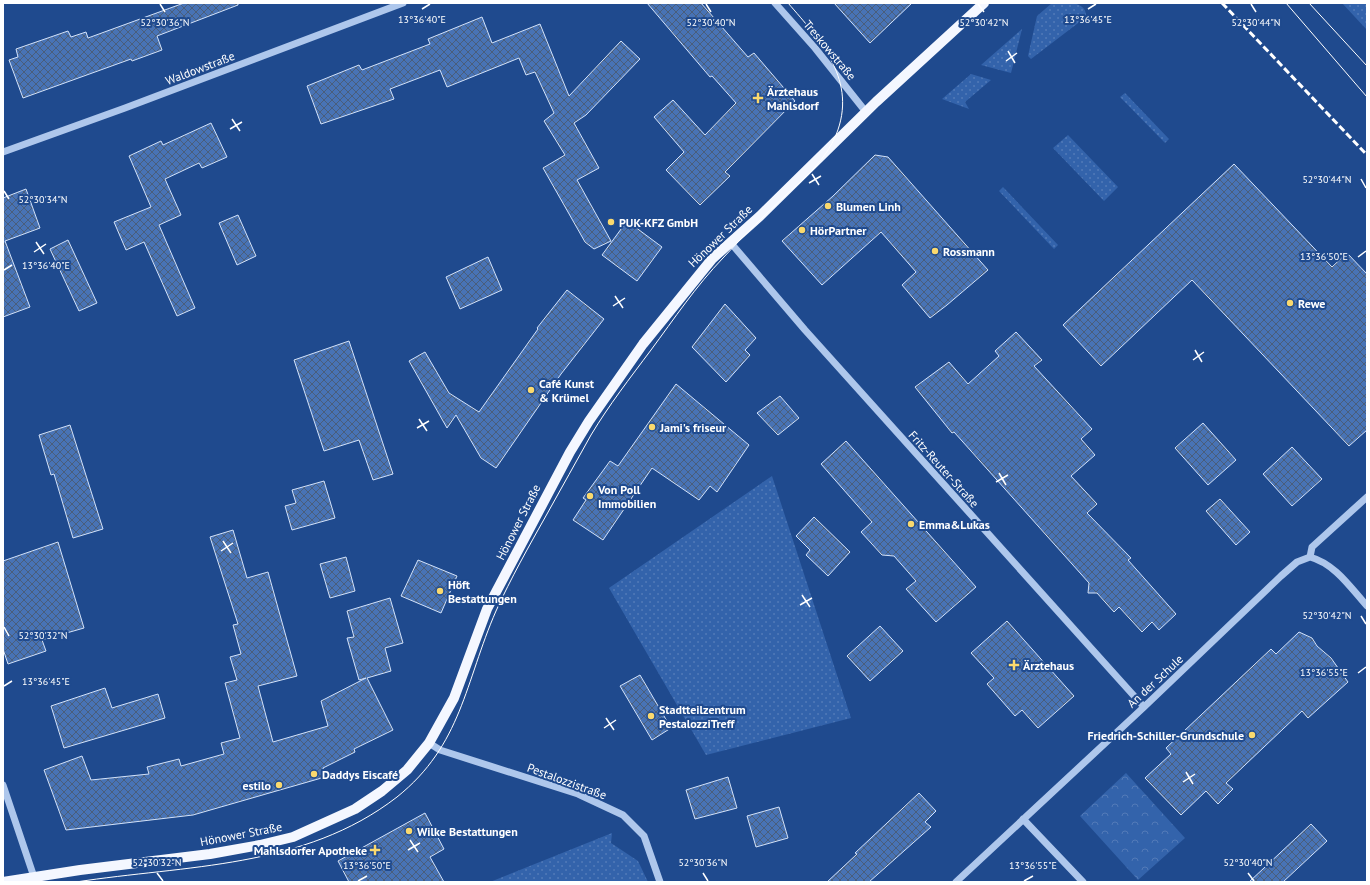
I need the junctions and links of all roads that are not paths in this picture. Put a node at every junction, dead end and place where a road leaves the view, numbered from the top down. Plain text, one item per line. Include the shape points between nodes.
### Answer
1 (403, 3) edge
2 (776, 3) edge
3 (984, 3) edge
4 (866, 112) junction
5 (3, 152) edge
6 (730, 242) junction
7 (1367, 496) edge
8 (1310, 557) junction
9 (1367, 606) edge
10 (1144, 707) junction
11 (429, 743) junction
12 (3, 785) edge
13 (1023, 819) junction
14 (34, 877) junction
15 (3, 882) edge
16 (660, 882) edge
17 (956, 882) edge
18 (1083, 882) edge

1 - 5 street, Waldowstraße
2 - 4 street, Treskowstraße
3 - 4 main road, Hönower Straße
4 - 6 main road, Hönower Straße
6 - 10 street, Fritz-Reuter-Straße via 810,336
6 - 11 main road, Hönower Straße via 708,264 643,344 585,427 487,609 454,698
7 - 8 street via 1312,547
8 - 9 street via 1323,561 1335,571
8 - 10 street, An der Schule via 1297,562 1286,571
10 - 13 street, An der Schule
11 - 14 main road, Hönower Straße via 407,770 382,791 355,808 293,837 217,853
11 - 16 street, Pestalozzistraße via 440,750 578,794 623,815 644,836
12 - 14 street
13 - 17 street, An der Schule
13 - 18 street
14 - 15 main road, Hönower Straße

